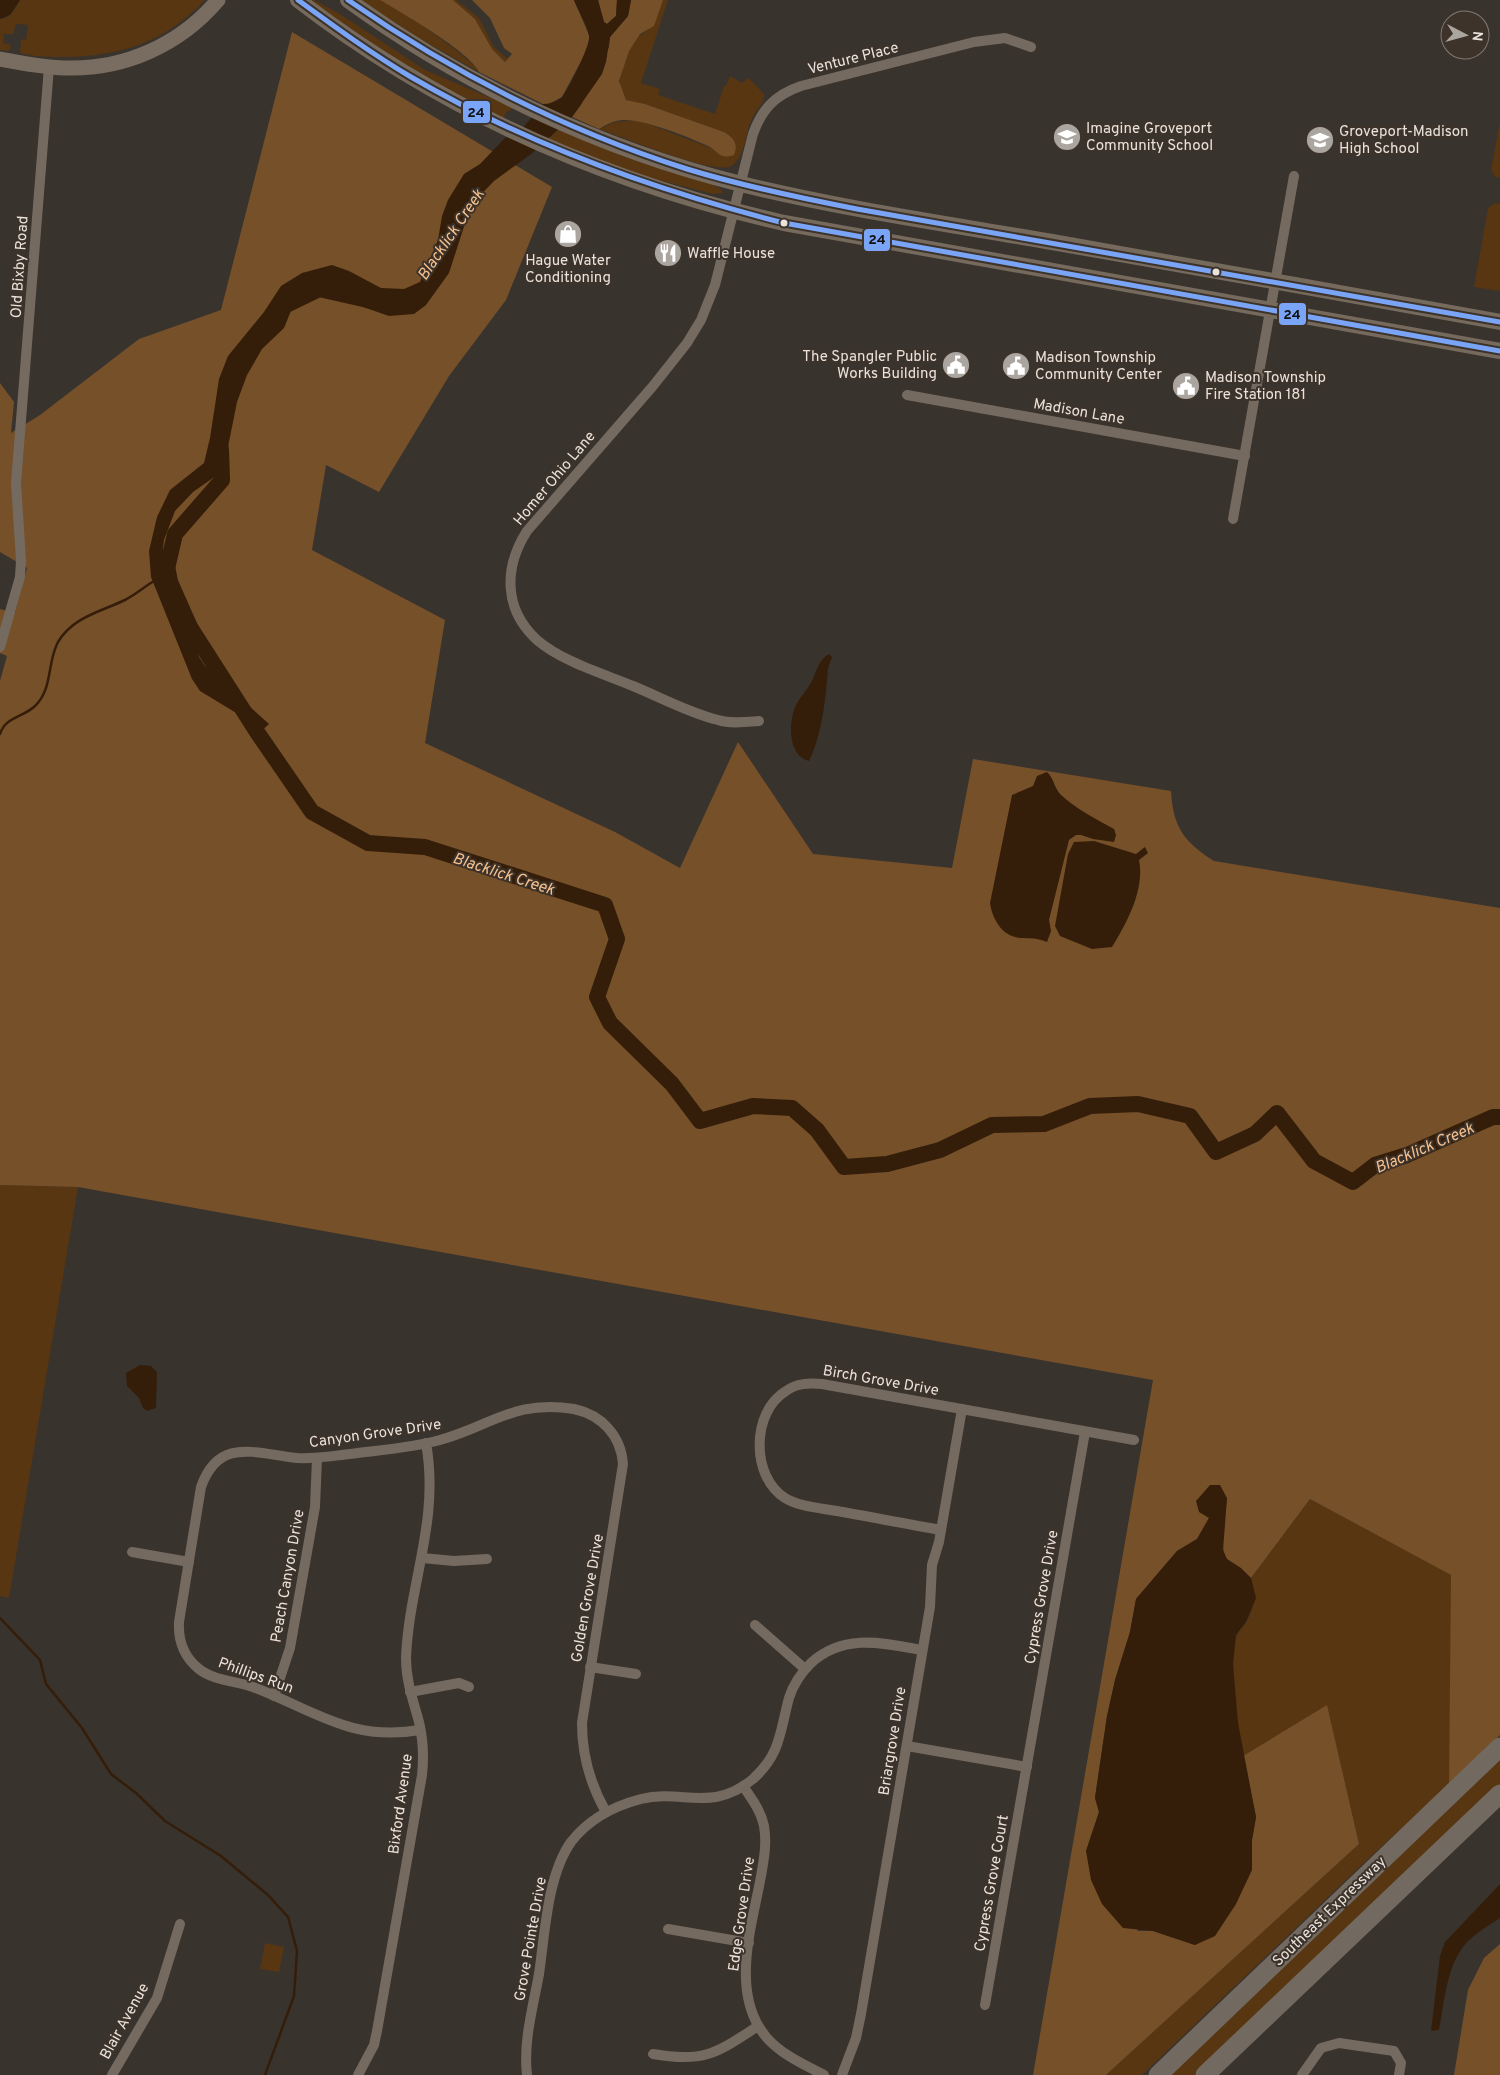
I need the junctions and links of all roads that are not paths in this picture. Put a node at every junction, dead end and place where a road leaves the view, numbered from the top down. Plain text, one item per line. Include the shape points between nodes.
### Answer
1 (218, 0) edge
2 (298, 0) edge
3 (348, 0) edge
4 (1031, 47) dead end
5 (0, 59) edge
6 (49, 67) junction
7 (1294, 176) dead end
8 (739, 183) junction
9 (733, 212) junction
10 (1276, 282) junction
11 (1271, 310) junction
12 (1500, 322) edge
13 (1500, 351) edge
14 (907, 395) dead end
15 (1246, 456) junction
16 (1233, 519) dead end
17 (0, 647) edge
18 (759, 720) dead end
19 (962, 1409) junction
20 (575, 1410) joint
21 (1085, 1432) junction
22 (1134, 1440) dead end
23 (426, 1443) junction
24 (235, 1452) joint
25 (317, 1458) junction
26 (941, 1530) junction
27 (132, 1552) dead end
28 (422, 1558) junction
29 (487, 1559) dead end
30 (189, 1562) junction
31 (755, 1625) dead end
32 (922, 1650) junction
33 (590, 1666) junction
34 (805, 1669) junction
35 (636, 1674) dead end
36 (469, 1688) dead end
37 (410, 1692) junction
38 (274, 1696) junction
39 (420, 1730) junction
40 (907, 1746) junction
41 (1500, 1748) edge
42 (1027, 1767) junction
43 (744, 1786) junction
44 (1500, 1794) edge
45 (606, 1812) junction
46 (180, 1924) dead end
47 (668, 1929) dead end
48 (749, 1943) junction
49 (985, 2004) dead end
50 (758, 2026) junction
51 (653, 2054) dead end
52 (112, 2075) edge
53 (358, 2075) edge
54 (527, 2075) edge
55 (824, 2075) edge
56 (842, 2075) edge
57 (1158, 2075) edge
58 (1205, 2075) edge
59 (1302, 2075) edge
60 (1399, 2075) edge

1 - 6 main road via 182,34 151,51 116,63 82,68
2 - 9 main road via 409,76 498,126 561,154 656,189
3 - 8 main road via 443,62 517,102 661,160
4 - 8 street, Venture Place via 1005,38 974,42 786,91 758,119
5 - 6 main road
6 - 17 street, Old Bixby Road via 16,483 20,577
7 - 10 street
8 - 9 street, Homer Ohio Lane
8 - 10 main road
9 - 11 main road
9 - 18 street, Homer Ohio Lane via 715,285 693,334 527,531 514,555 509,582 513,602 524,624 537,640 555,652 718,721
10 - 11 street
10 - 12 main road
11 - 13 main road
11 - 15 street
14 - 15 street, Madison Lane
15 - 16 street
19 - 21 street, Birch Grove Drive
19 - 26 street, Briargrove Drive
19 - 26 street, Birch Grove Drive via 808,1383 784,1391 774,1401 764,1425 759,1459 762,1472 777,1493 788,1500
20 - 23 street, Canyon Grove Drive via 552,1407 520,1409 461,1433
20 - 33 street, Golden Grove Drive via 594,1417 609,1428 620,1447 623,1464
21 - 22 street, Birch Grove Drive
21 - 42 street, Cypress Grove Drive
23 - 25 street, Canyon Grove Drive
23 - 28 street, Bixford Avenue via 431,1494
24 - 25 street, Canyon Grove Drive
24 - 30 street, Phillips Run via 215,1462 205,1477
25 - 38 street, Peach Canyon Drive via 315,1507 293,1633 287,1664
26 - 32 street, Briargrove Drive via 932,1565 930,1607
27 - 30 street
28 - 29 street via 454,1561
28 - 37 street, Bixford Avenue via 406,1656
30 - 38 street, Phillips Run via 178,1622 184,1651 203,1672
31 - 34 street
32 - 34 street, Grove Pointe Drive via 879,1642 856,1642 832,1650
32 - 40 street, Briargrove Drive
33 - 35 street
33 - 45 street, Golden Grove Drive via 583,1710 583,1755
34 - 43 street, Grove Pointe Drive via 790,1696 774,1754
36 - 37 street via 459,1683
37 - 39 street, Bixford Avenue
38 - 39 street, Phillips Run via 350,1728 390,1732
39 - 53 street, Bixford Avenue via 422,1774 379,2022 374,2045
40 - 42 street
40 - 56 street, Briargrove Drive via 861,2014
41 - 57 highway, Southeast Expressway
42 - 49 street, Cypress Grove Court
43 - 45 street, Grove Pointe Drive via 713,1798 653,1797
43 - 48 street, Edge Grove Drive via 759,1811 765,1836
44 - 58 highway
45 - 54 street, Grove Pointe Drive via 571,1843 557,1872 527,2042
46 - 52 street, Blair Avenue via 156,1998
47 - 48 street
48 - 50 street, Edge Grove Drive via 747,1990
50 - 51 street via 702,2057 686,2059
50 - 55 street, Edge Grove Drive via 780,2050
59 - 60 street via 1321,2048 1339,2043 1394,2051 1401,2063

